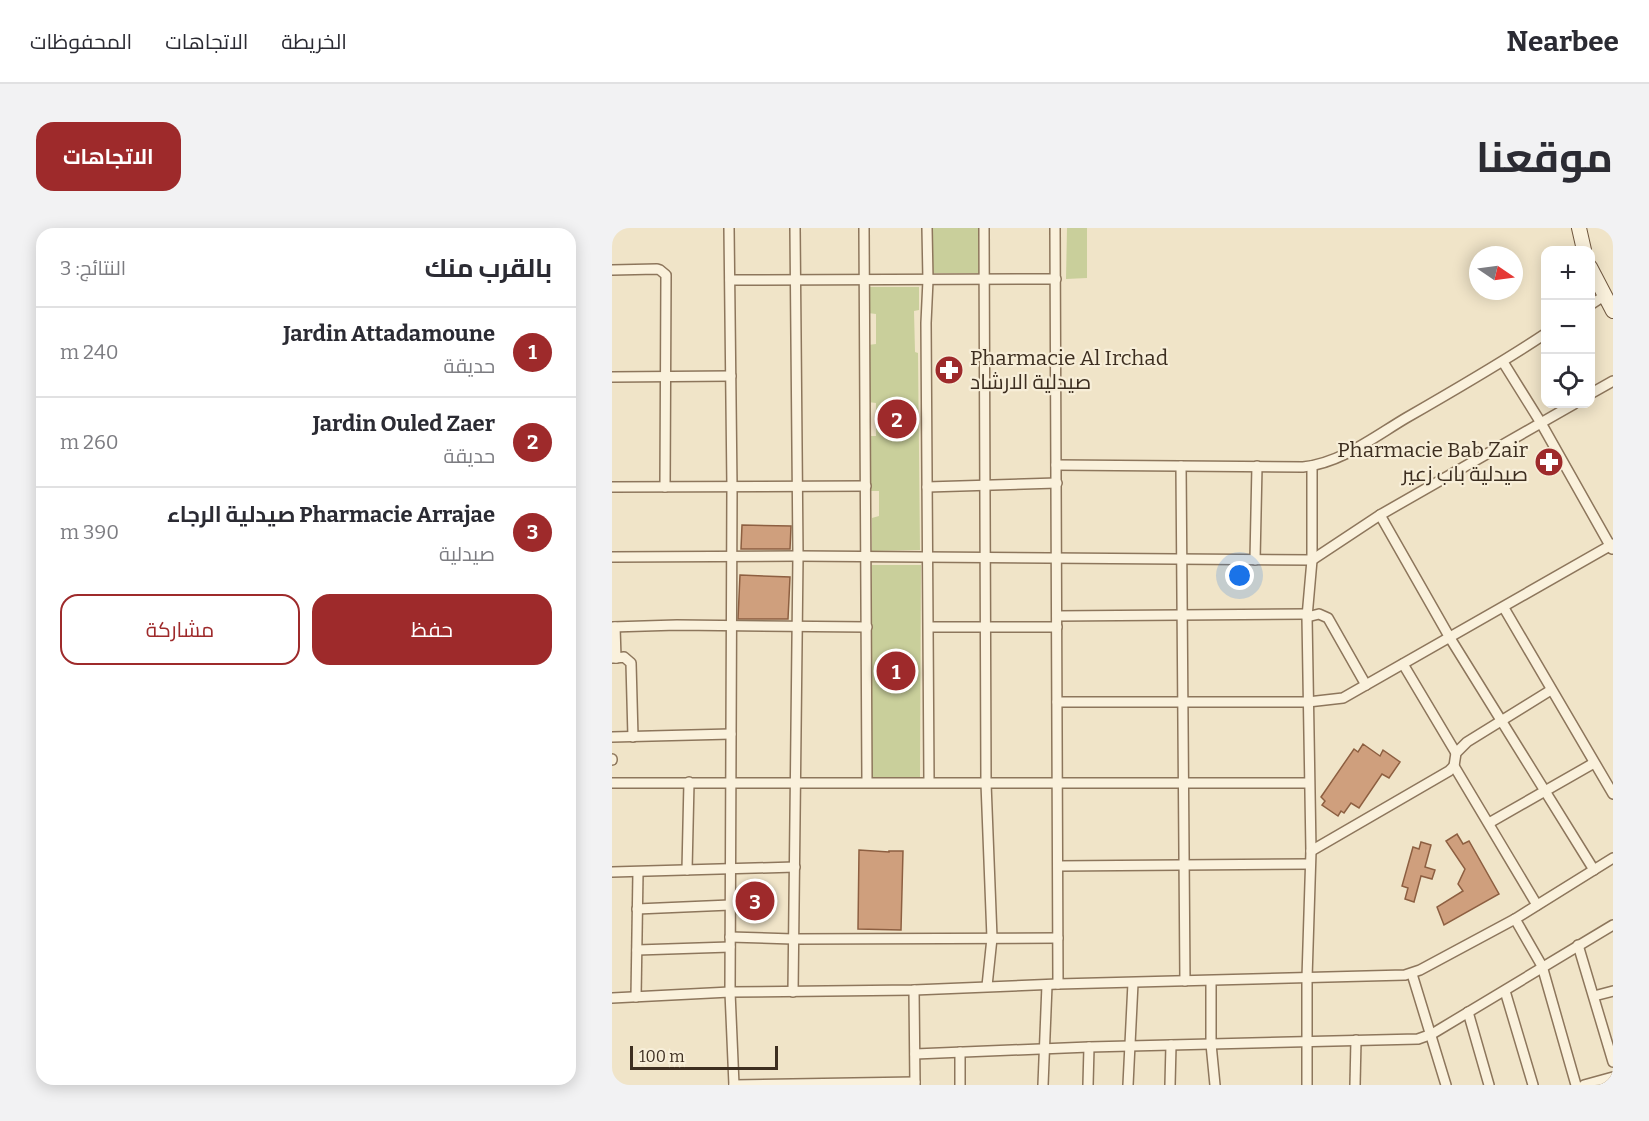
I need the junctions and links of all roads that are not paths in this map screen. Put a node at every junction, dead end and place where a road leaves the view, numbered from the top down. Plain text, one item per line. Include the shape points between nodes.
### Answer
1 (729, 228) edge
2 (795, 228) edge
3 (864, 228) edge
4 (927, 228) edge
5 (984, 228) edge
6 (1055, 228) edge
7 (1579, 228) edge
8 (1583, 246) edge
9 (612, 270) edge
10 (1595, 278) edge
11 (1056, 279) junction
12 (730, 280) junction
13 (795, 280) junction
14 (864, 280) junction
15 (928, 280) junction
16 (985, 280) junction
17 (1604, 297) junction
18 (1595, 302) edge
19 (1613, 311) edge
20 (1541, 337) edge
21 (1503, 362) junction
22 (731, 376) junction
23 (612, 377) edge
24 (664, 378) junction
25 (1613, 381) edge
26 (1595, 391) edge
27 (1567, 408) edge
28 (1541, 423) junction
29 (1056, 465) junction
30 (1181, 466) junction
31 (1257, 466) junction
32 (1312, 466) junction
33 (1056, 483) junction
34 (797, 486) junction
35 (866, 486) junction
36 (985, 486) junction
37 (612, 487) edge
38 (665, 487) junction
39 (732, 487) junction
40 (927, 487) junction
41 (1380, 515) junction
42 (1612, 547) edge
43 (732, 556) junction
44 (798, 556) junction
45 (612, 557) edge
46 (867, 557) junction
47 (929, 557) junction
48 (986, 557) junction
49 (1057, 558) junction
50 (1182, 558) junction
51 (1255, 560) junction
52 (1312, 560) junction
53 (1504, 608) junction
54 (1183, 615) junction
55 (1307, 615) junction
56 (1057, 616) junction
57 (730, 625) junction
58 (797, 626) junction
59 (613, 627) edge
60 (867, 627) junction
61 (929, 627) junction
62 (986, 627) junction
63 (1057, 627) junction
64 (1450, 638) junction
65 (614, 658) edge
66 (1402, 664) junction
67 (1366, 685) junction
68 (1551, 690) junction
69 (1184, 701) junction
70 (1057, 702) junction
71 (1308, 702) junction
72 (1500, 721) junction
73 (731, 734) junction
74 (612, 737) edge
75 (633, 737) junction
76 (1456, 753) junction
77 (1594, 763) junction
78 (1454, 766) junction
79 (796, 781) junction
80 (689, 782) junction
81 (731, 782) junction
82 (867, 782) junction
83 (929, 782) junction
84 (612, 783) edge
85 (987, 783) junction
86 (1184, 783) junction
87 (1309, 783) junction
88 (1058, 784) junction
89 (1545, 791) junction
90 (1613, 794) edge
91 (1489, 823) junction
92 (1311, 851) junction
93 (1613, 858) edge
94 (1183, 864) junction
95 (1310, 864) junction
96 (1058, 866) junction
97 (795, 867) junction
98 (731, 868) junction
99 (687, 870) junction
100 (1594, 870) junction
101 (612, 872) edge
102 (638, 872) junction
103 (730, 905) junction
104 (1537, 905) junction
105 (638, 909) junction
106 (1515, 919) junction
107 (1613, 925) edge
108 (992, 938) junction
109 (1058, 938) junction
110 (793, 939) junction
111 (730, 942) junction
112 (1578, 945) junction
113 (637, 950) junction
114 (1542, 966) junction
115 (1412, 974) junction
116 (1307, 978) junction
117 (1185, 981) junction
118 (1210, 981) junction
119 (1133, 983) junction
120 (1058, 984) junction
121 (1047, 985) junction
122 (987, 986) junction
123 (914, 990) junction
124 (1505, 991) junction
125 (1613, 991) edge
126 (730, 992) junction
127 (793, 992) junction
128 (1594, 996) junction
129 (636, 997) junction
130 (612, 998) edge
131 (1468, 1012) junction
132 (1432, 1034) junction
133 (1609, 1035) edge
134 (1356, 1040) junction
135 (1307, 1041) junction
136 (1211, 1044) junction
137 (1171, 1045) junction
138 (1128, 1046) junction
139 (1089, 1047) junction
140 (1044, 1049) junction
141 (960, 1052) junction
142 (915, 1054) junction
143 (1613, 1062) edge
144 (1613, 1077) edge
145 (915, 1083) edge
146 (779, 1084) edge
147 (734, 1085) edge
148 (960, 1085) edge
149 (1043, 1085) edge
150 (1088, 1085) edge
151 (1128, 1085) edge
152 (1170, 1085) edge
153 (1215, 1085) edge
154 (1307, 1085) edge
155 (1355, 1085) edge
156 (1446, 1085) edge
157 (1489, 1085) edge
158 (1533, 1085) edge
159 (1576, 1085) edge
160 (1584, 1085) edge

1 - 12 street
2 - 13 street
3 - 14 street
4 - 15 street
5 - 16 street
6 - 11 street
7 - 8 main road
9 - 24 street via 657,269 666,275
10 - 17 main road
11 - 16 street
11 - 29 street
12 - 13 street
12 - 22 street
13 - 14 street
13 - 34 street
14 - 15 street
14 - 35 street
15 - 16 street
15 - 40 street
16 - 36 street
17 - 18 street
17 - 19 main road
20 - 21 street
21 - 28 street
21 - 32 street via 1340,457
22 - 24 street
22 - 39 street
23 - 24 street
24 - 38 street
25 - 26 street
27 - 28 street
28 - 41 street
28 - 42 street
29 - 30 street
29 - 33 street
30 - 31 street
30 - 50 street
31 - 32 street
31 - 51 street
32 - 52 street
33 - 36 street
33 - 49 street
34 - 35 street
34 - 39 street
34 - 44 street
35 - 46 street
36 - 40 street
36 - 48 street
37 - 38 street
38 - 39 street
39 - 43 street
40 - 47 street
41 - 52 street
41 - 64 street
42 - 53 street
43 - 44 street
43 - 45 street
43 - 57 street
44 - 46 street
44 - 58 street
46 - 47 street
46 - 60 street
47 - 48 street
47 - 61 street
48 - 49 street
48 - 62 street
49 - 50 street
49 - 56 street
50 - 51 street
50 - 54 street
51 - 52 street
52 - 55 street
53 - 64 street
53 - 68 street
54 - 55 street
54 - 56 street
54 - 69 street
55 - 67 street via 1328,618
55 - 71 street
56 - 63 street
57 - 58 street
57 - 59 street
57 - 73 street
58 - 60 street
58 - 79 street
59 - 65 street
60 - 82 street
61 - 62 street
61 - 83 street
62 - 63 street
62 - 85 street
63 - 70 street
64 - 66 street
64 - 72 street
65 - 75 street via 624,657 631,663
66 - 67 street
66 - 76 street
67 - 71 street via 1343,698
68 - 72 street
68 - 77 street
69 - 70 street
69 - 71 street
69 - 86 street
70 - 88 street
71 - 87 street
72 - 76 street
72 - 89 street
73 - 75 street
73 - 81 street
74 - 75 street
76 - 78 street
77 - 89 street
77 - 90 street
78 - 91 street
78 - 92 street
79 - 81 street
79 - 82 street
79 - 97 street
80 - 81 street
80 - 84 street
80 - 99 street
81 - 98 street
82 - 83 street
83 - 85 street
85 - 88 street
85 - 108 street
86 - 87 street
86 - 88 street
86 - 94 street
87 - 92 street
88 - 96 street
89 - 91 street
89 - 100 street
91 - 104 street
92 - 95 street
93 - 100 street
94 - 95 street
94 - 96 street
94 - 117 street
95 - 116 street
96 - 109 street
97 - 98 street
97 - 110 street
98 - 99 street
98 - 103 street
99 - 102 street
100 - 104 street
101 - 102 street
102 - 105 street
103 - 105 street
103 - 111 street
104 - 106 street
105 - 113 street
106 - 114 street
106 - 115 street
107 - 112 street
108 - 109 street
108 - 110 street
108 - 122 street
109 - 120 street
110 - 111 street
110 - 127 street
111 - 113 street
111 - 126 street
112 - 114 street
112 - 128 street
113 - 129 street
114 - 124 street
114 - 159 street
115 - 116 street
115 - 132 street
116 - 118 street
116 - 135 street
117 - 118 street
117 - 119 street
118 - 136 street
119 - 120 street
119 - 138 street
120 - 121 street
121 - 122 street
121 - 140 street
122 - 123 street
123 - 127 street
123 - 142 street
124 - 131 street
124 - 158 street
125 - 128 street
126 - 127 street
126 - 129 street
126 - 147 street
128 - 133 street
129 - 130 street
131 - 132 street
131 - 157 street
132 - 134 street via 1407,1040
132 - 156 street
133 - 143 street
134 - 135 street
134 - 155 street
135 - 136 street
135 - 154 street
136 - 137 street
136 - 153 street
137 - 138 street
137 - 152 street
138 - 139 street
138 - 151 street
139 - 140 street
139 - 150 street
140 - 141 street
140 - 149 street
141 - 142 street
141 - 148 street
142 - 145 street
144 - 160 street
145 - 146 street
146 - 147 street

